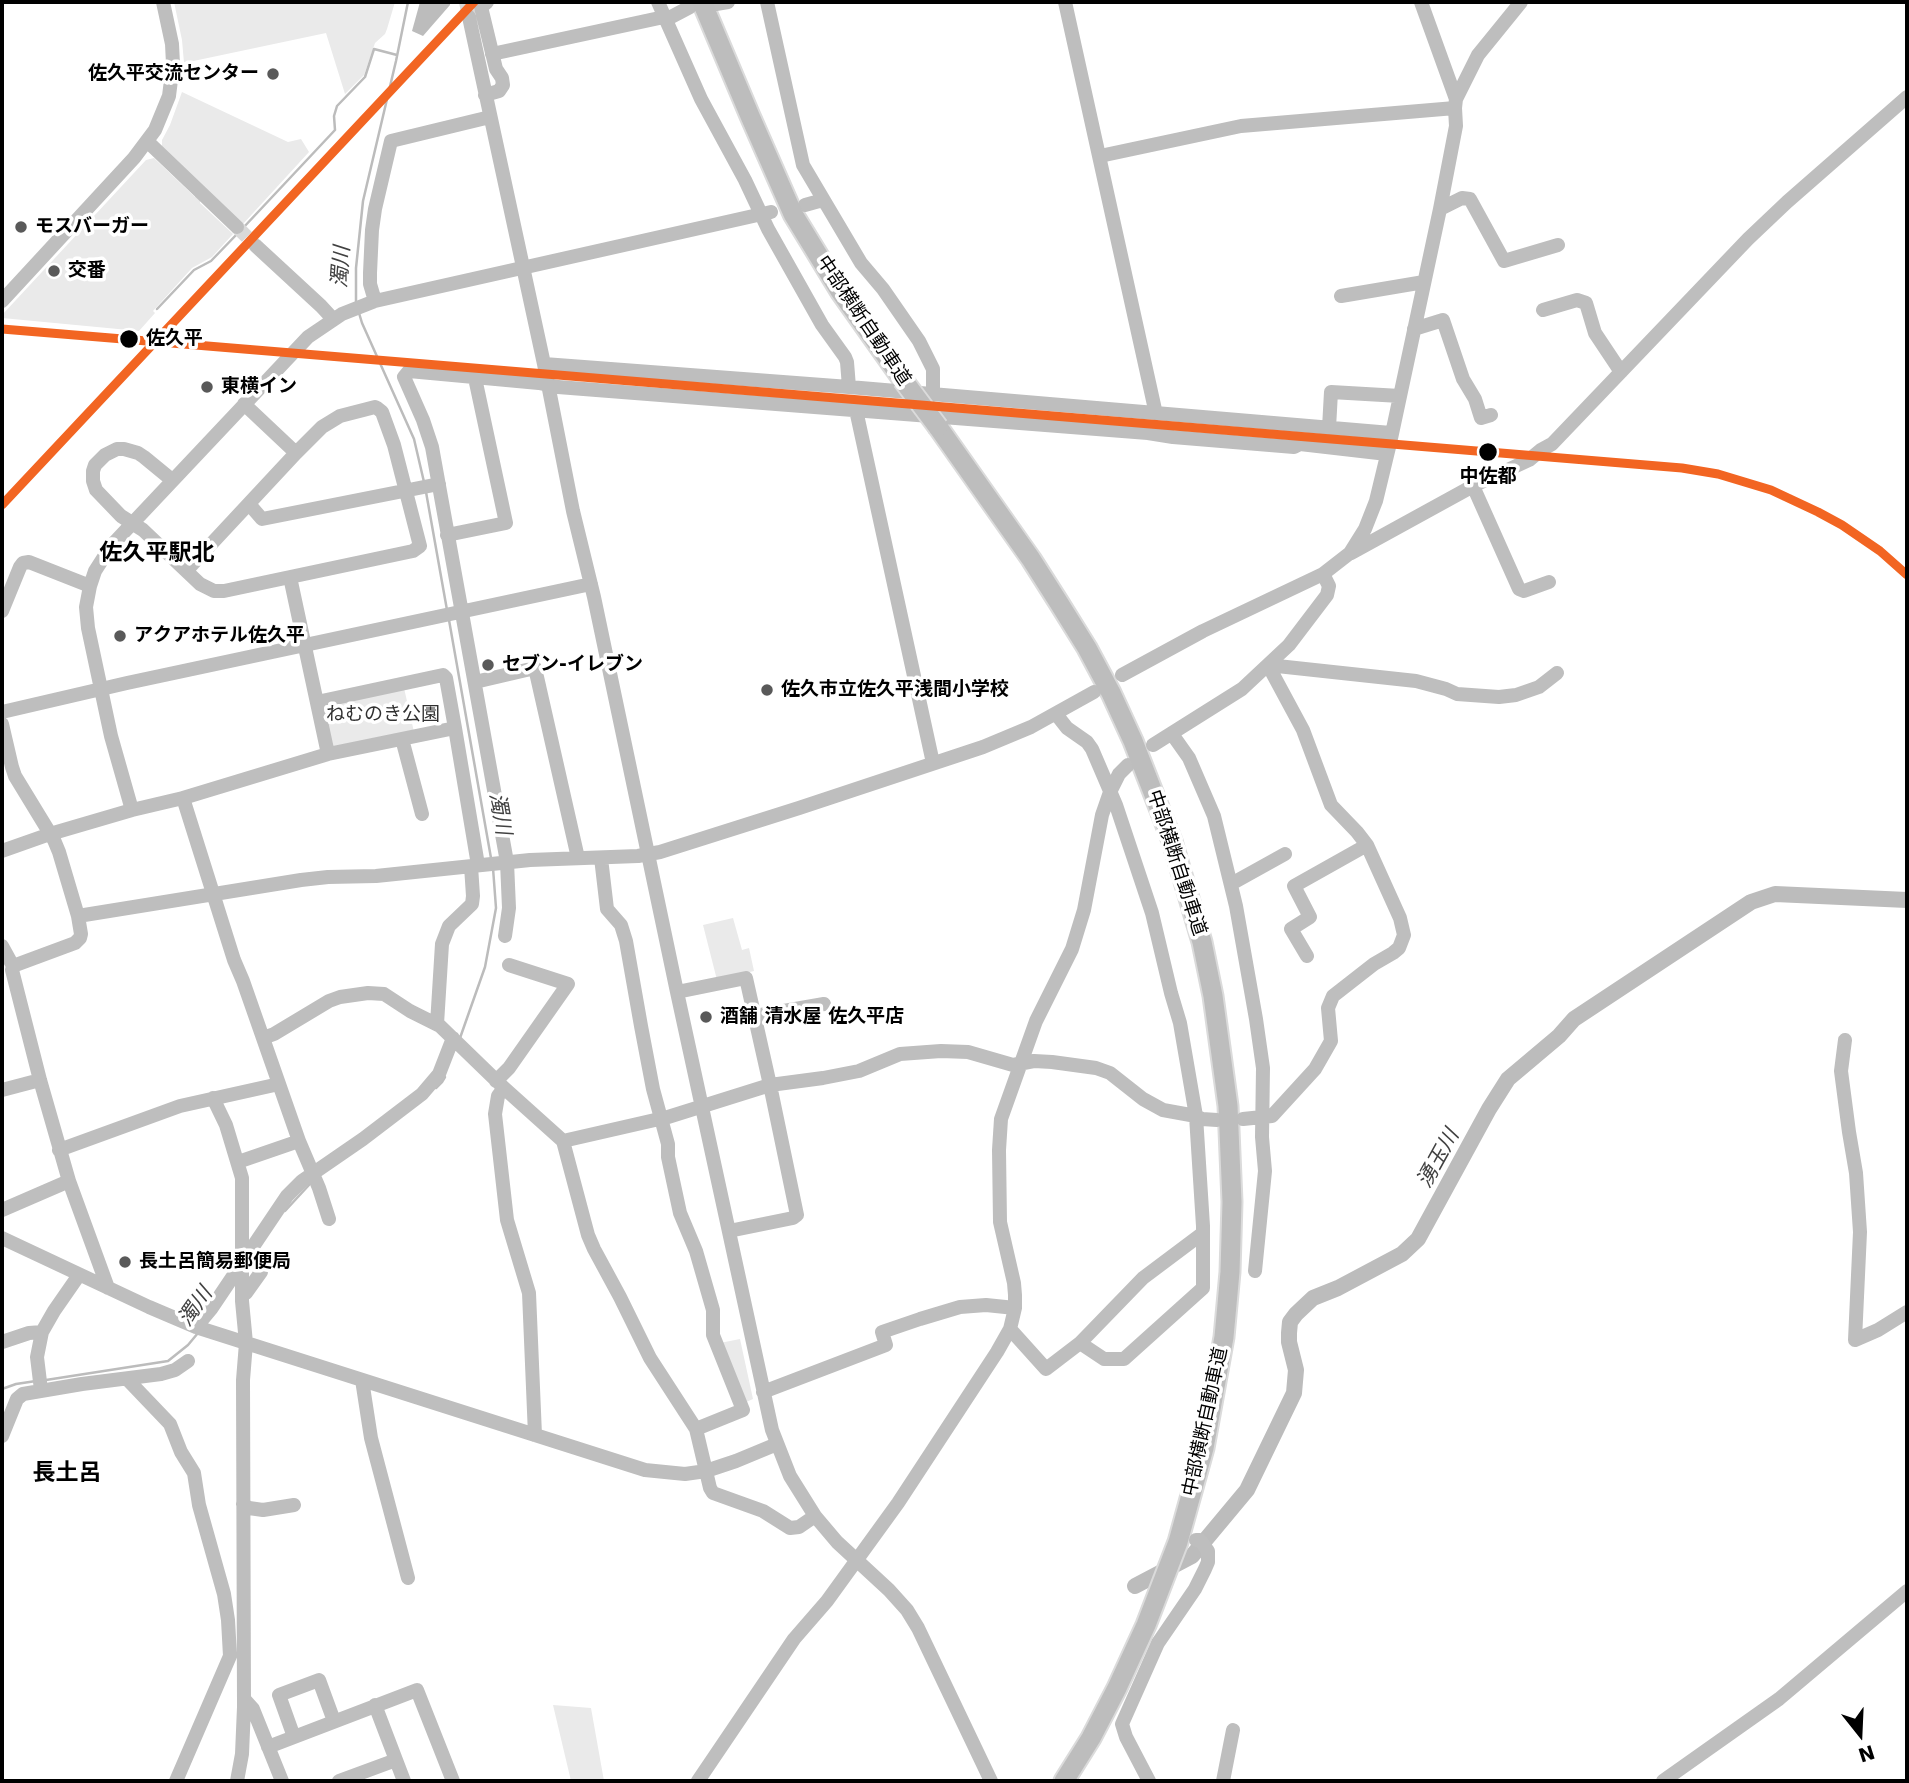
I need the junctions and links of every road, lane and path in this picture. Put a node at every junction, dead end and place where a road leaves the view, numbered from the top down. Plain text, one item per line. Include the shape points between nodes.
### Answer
1 (163, 2) edge
2 (486, 2) edge
3 (658, 2) edge
4 (766, 2) edge
5 (1065, 2) edge
6 (1421, 2) edge
7 (1521, 2) edge
8 (706, 3) edge
9 (469, 17) tunnel mouth
10 (664, 17) junction
11 (492, 54) junction
12 (485, 95) junction
13 (1907, 97) edge
14 (1456, 104) junction
15 (490, 117) junction
16 (148, 142) junction
17 (1100, 156) junction
18 (823, 200) junction
19 (805, 205) dead end
20 (1440, 209) junction
21 (767, 213) junction
22 (237, 227) tunnel mouth
23 (1558, 245) dead end
24 (257, 246) tunnel mouth
25 (522, 269) junction
26 (1424, 282) junction
27 (1341, 296) dead end
28 (2, 301) edge
29 (371, 302) junction
30 (1548, 305) dead end
31 (333, 319) junction
32 (1414, 329) junction
33 (544, 364) junction
34 (1620, 372) junction
35 (475, 378) junction
36 (548, 385) junction
37 (849, 387) junction
38 (933, 395) junction
39 (1400, 396) junction
40 (244, 404) junction
41 (856, 410) junction
42 (1156, 414) junction
43 (1481, 419) dead end
44 (1329, 428) junction
45 (1391, 433) junction
46 (296, 453) junction
47 (1387, 454) junction
48 (172, 480) junction
49 (437, 484) junction
50 (1473, 486) junction
51 (412, 489) junction
52 (250, 504) junction
53 (133, 522) junction
54 (447, 534) junction
55 (1350, 553) junction
56 (187, 570) junction
57 (1323, 574) junction
58 (290, 577) junction
59 (1549, 582) dead end
60 (591, 584) junction
61 (90, 586) junction
62 (2, 611) edge
63 (459, 613) junction
64 (304, 645) junction
65 (1268, 665) junction
66 (1557, 673) dead end
67 (1122, 675) dead end
68 (475, 682) junction
69 (101, 689) junction
70 (1094, 692) dead end
71 (317, 702) junction
72 (2, 712) edge
73 (1056, 714) junction
74 (2, 724) edge
75 (455, 728) junction
76 (1172, 734) junction
77 (402, 739) junction
78 (1153, 745) dead end
79 (5, 751) edge
80 (328, 754) junction
81 (933, 763) junction
82 (1128, 765) dead end
83 (1110, 792) junction
84 (183, 798) junction
85 (132, 810) junction
86 (422, 814) dead end
87 (50, 834) junction
88 (1367, 845) junction
89 (2, 851) edge
90 (648, 854) junction
91 (578, 858) junction
92 (601, 858) junction
93 (1281, 861) dead end
94 (505, 862) junction
95 (479, 865) junction
96 (1231, 884) junction
97 (214, 893) junction
98 (78, 916) junction
99 (505, 936) dead end
100 (2, 946) edge
101 (1300, 953) dead end
102 (509, 965) dead end
103 (13, 966) junction
104 (677, 992) junction
105 (824, 1004) dead end
106 (755, 1016) junction
107 (437, 1024) junction
108 (263, 1038) junction
109 (1845, 1040) dead end
110 (458, 1043) junction
111 (1020, 1065) junction
112 (40, 1080) junction
113 (279, 1084) junction
114 (500, 1084) junction
115 (770, 1086) junction
116 (2, 1090) edge
117 (213, 1098) junction
118 (702, 1106) junction
119 (1196, 1116) junction
120 (662, 1117) junction
121 (1262, 1118) junction
122 (1217, 1119) dead end
123 (1243, 1119) dead end
124 (299, 1141) junction
125 (563, 1141) junction
126 (59, 1150) junction
127 (238, 1161) junction
128 (315, 1179) junction
129 (69, 1181) junction
130 (2, 1210) edge
131 (329, 1219) dead end
132 (729, 1231) junction
133 (1203, 1233) junction
134 (2, 1238) edge
135 (242, 1264) junction
136 (1260, 1264) dead end
137 (261, 1272) dead end
138 (79, 1275) junction
139 (108, 1288) junction
140 (242, 1290) junction
141 (1015, 1308) junction
142 (1907, 1312) edge
143 (202, 1329) junction
144 (1010, 1329) junction
145 (42, 1332) junction
146 (2, 1342) edge
147 (246, 1343) junction
148 (1080, 1343) junction
149 (188, 1361) dead end
150 (127, 1379) junction
151 (362, 1380) junction
152 (41, 1389) junction
153 (764, 1397) junction
154 (743, 1410) junction
155 (696, 1429) junction
156 (535, 1435) junction
157 (2, 1436) edge
158 (777, 1444) junction
159 (706, 1471) junction
160 (243, 1504) junction
161 (294, 1505) dead end
162 (815, 1516) junction
163 (1195, 1542) junction
164 (855, 1560) junction
165 (408, 1578) dead end
166 (1907, 1591) edge
167 (237, 1656) junction
168 (244, 1699) junction
169 (375, 1705) junction
170 (334, 1721) junction
171 (1233, 1731) dead end
172 (294, 1737) junction
173 (268, 1747) junction
174 (396, 1759) junction
175 (176, 1781) edge
176 (237, 1781) edge
177 (282, 1781) edge
178 (339, 1781) edge
179 (404, 1781) edge
180 (453, 1781) edge
181 (698, 1781) edge
182 (991, 1781) edge
183 (1064, 1781) edge
184 (1149, 1781) edge
185 (1223, 1781) edge
186 (1663, 1781) edge

1 - 16 street via 173,53 172,83
2 - 11 street via 481,7
3 - 10 street
4 - 18 street via 803,165
5 - 17 street
6 - 14 street
7 - 14 street via 1478,55
8 - 10 street
8 - 163 highway, 中部横断自動車道, bridge via 714,32 793,214 834,282 1031,559 1087,648 1133,741 1187,887 1213,996 1228,1106 1232,1202 1224,1337 1201,1460
9 - 12 street
10 - 11 street
10 - 21 street via 701,99
11 - 12 street via 503,85
12 - 15 street
13 - 34 street via 1748,239
14 - 17 street via 1241,126
14 - 20 street
15 - 25 street
15 - 29 street via 391,141 372,230
16 - 22 street
16 - 28 street
17 - 42 street
18 - 19 street
18 - 38 street via 861,263 919,341 934,374
20 - 23 street via 1470,199 1504,261
20 - 26 street
21 - 25 street
21 - 37 street via 768,229 845,357
24 - 31 street
25 - 29 street
25 - 33 street
26 - 27 street
26 - 32 street
29 - 31 street
30 - 34 street via 1586,303 1595,333
31 - 40 street via 308,337
32 - 39 street
32 - 43 street via 1443,320
33 - 36 street
33 - 37 street
34 - 50 street via 1552,444
35 - 36 street
35 - 49 street via 409,372 404,377 428,433
35 - 54 street via 506,523
36 - 41 street
36 - 60 street
37 - 38 street
38 - 42 street
39 - 44 street via 1331,392
39 - 45 street
40 - 46 street
40 - 48 street
41 - 47 street
41 - 81 street
42 - 44 street
44 - 45 street
45 - 47 street
46 - 51 street via 340,416 374,407 382,412
46 - 52 street
47 - 55 street via 1376,501
48 - 53 street
48 - 53 street via 138,453 124,449 111,451 95,465 93,485 121,516
49 - 51 street
49 - 54 street
50 - 55 street
50 - 59 street via 1519,589 1524,592
51 - 52 street via 262,519
51 - 58 street via 420,546
52 - 56 street
53 - 56 street
53 - 61 street via 111,546
54 - 63 street
55 - 57 street
56 - 58 street via 214,591
57 - 65 street via 1329,586 1327,595
57 - 67 street
58 - 64 street
60 - 63 street
60 - 90 street
61 - 62 street via 23,563
61 - 69 street via 88,628
63 - 64 street
63 - 68 street
64 - 69 street
64 - 71 street
65 - 66 street via 1416,681 1457,694 1499,697 1539,687
65 - 76 street via 1242,689
65 - 88 street via 1303,730 1331,805
68 - 91 street via 535,668
68 - 94 street
69 - 72 street
69 - 85 street
70 - 73 street
71 - 75 street via 443,675
71 - 80 street
73 - 81 street via 1006,738
73 - 83 street via 1092,749
74 - 79 street
75 - 77 street
75 - 95 street
76 - 78 street
76 - 96 street via 1207,798
77 - 80 street
77 - 86 street
79 - 87 street
80 - 84 street
81 - 90 street
82 - 83 street
83 - 111 street via 1078,931
83 - 119 street via 1152,913 1180,1023
84 - 85 street
84 - 97 street
85 - 87 street
87 - 89 street
87 - 98 street
88 - 101 street via 1294,886 1306,900 1310,918 1291,929
88 - 121 street via 1400,918 1402,942 1394,953 1333,996 1328,1008 1331,1041 1324,1056 1277,1113
90 - 92 street
90 - 104 street
91 - 92 street
91 - 94 street
92 - 120 street via 607,909 621,925 626,941
93 - 96 street
94 - 95 street
94 - 99 street via 509,908
95 - 97 street via 328,877
95 - 107 street via 472,904 449,926 442,944
96 - 121 street via 1263,1068
97 - 98 street
97 - 108 street
98 - 103 street via 78,941
100 - 103 street
102 - 114 street via 568,984
103 - 112 street
104 - 106 street via 746,978
104 - 118 street
105 - 106 street
106 - 115 street
107 - 108 street via 384,994 368,993 329,1001
107 - 110 street
108 - 113 street
109 - 142 street via 1842,1071 1860,1232 1856,1340
110 - 114 street
110 - 128 street via 422,1094
111 - 115 street via 955,1050 915,1051 859,1071
111 - 119 street via 1034,1061 1097,1068 1163,1110
111 - 141 street via 1001,1119 999,1150 1000,1222
112 - 116 street
112 - 126 street
113 - 117 street
113 - 124 street
114 - 125 street
114 - 156 street via 495,1114 507,1220 528,1293
115 - 118 street
115 - 132 street via 797,1215
117 - 126 street
117 - 127 street
118 - 120 street
118 - 132 street
119 - 122 street
119 - 133 street
120 - 125 street
120 - 154 street via 680,1213 713,1310 713,1335
121 - 123 street
121 - 136 street
124 - 127 street
124 - 128 street
125 - 155 street via 594,1249 650,1358
126 - 129 street
127 - 135 street
128 - 131 street
128 - 135 street via 287,1196
129 - 130 street
129 - 139 street
132 - 153 street
133 - 148 street via 1143,1278
133 - 148 street via 1203,1287 1124,1359 1104,1359
134 - 138 street
135 - 140 street
135 - 143 street
137 - 140 street via 246,1293
138 - 139 street
138 - 145 street
139 - 143 street
140 - 147 street
141 - 144 street
141 - 153 street via 960,1307 882,1332 886,1345
143 - 147 street
144 - 148 street via 1046,1369
144 - 164 street via 928,1459
145 - 146 street
145 - 152 street via 37,1357
147 - 151 street
147 - 160 street
149 - 150 street via 162,1374
150 - 152 street
150 - 167 street via 170,1424 194,1473
151 - 156 street
151 - 165 street via 371,1438
152 - 157 street via 17,1399
153 - 154 street
153 - 158 street
154 - 155 street
155 - 159 street
156 - 159 street via 645,1470
158 - 159 street
158 - 162 street
159 - 162 street via 713,1493 763,1511 790,1528
160 - 161 street via 263,1510
160 - 167 street
162 - 164 street
163 - 183 highway, 中部横断自動車道 via 1160,1592 1117,1688
163 - 184 street via 1208,1562 1158,1643 1123,1719 1123,1729
164 - 181 street via 794,1639
164 - 182 street via 889,1590 918,1628
166 - 186 street via 1779,1699
167 - 168 street
167 - 175 street
168 - 173 street via 253,1709
168 - 176 street
169 - 170 street
169 - 174 street
169 - 180 street via 416,1690
170 - 172 street
170 - 172 street via 318,1680 279,1695
171 - 185 street
172 - 173 street
173 - 177 street
174 - 178 street
174 - 179 street

